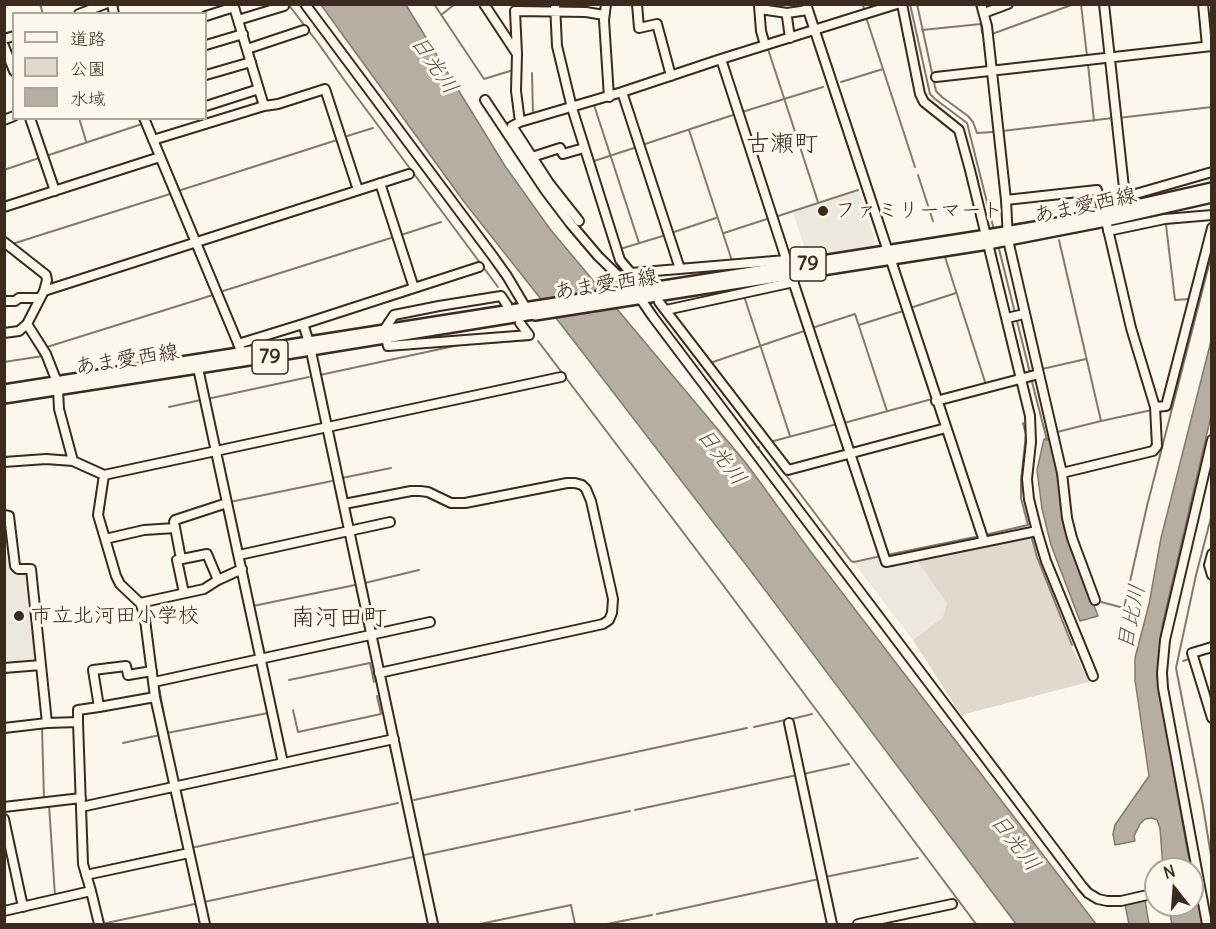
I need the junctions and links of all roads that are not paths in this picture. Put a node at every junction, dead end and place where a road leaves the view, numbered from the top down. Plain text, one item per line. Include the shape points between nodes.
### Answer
1 (105, 4) edge
2 (305, 4) edge
3 (484, 4) edge
4 (606, 4) edge
5 (637, 4) edge
6 (900, 4) edge
7 (1008, 4) edge
8 (1104, 4) edge
9 (1203, 4) edge
10 (284, 6) dead end
11 (759, 7) edge
12 (807, 7) edge
13 (555, 8) edge
14 (983, 9) edge
15 (84, 12) edge
16 (787, 13) junction
17 (604, 15) junction
18 (207, 16) edge
19 (238, 20) junction
20 (304, 30) dead end
21 (814, 30) junction
22 (243, 34) junction
23 (790, 38) junction
24 (207, 45) edge
25 (765, 45) junction
26 (4, 46) edge
27 (1210, 46) edge
28 (247, 49) junction
29 (517, 54) junction
30 (1110, 58) junction
31 (721, 59) junction
32 (251, 62) junction
33 (12, 66) edge
34 (992, 71) junction
35 (207, 75) edge
36 (671, 76) junction
37 (936, 77) dead end
38 (259, 89) junction
39 (622, 93) junction
40 (609, 97) junction
41 (485, 100) dead end
42 (207, 106) edge
43 (264, 106) junction
44 (572, 108) junction
45 (31, 120) edge
46 (145, 120) edge
47 (520, 122) junction
48 (153, 140) junction
49 (584, 147) junction
50 (160, 157) junction
51 (532, 157) junction
52 (1212, 172) edge
53 (410, 174) dead end
54 (380, 183) junction
55 (1212, 188) edge
56 (358, 190) junction
57 (55, 191) junction
58 (1212, 196) edge
59 (1125, 197) junction
60 (1006, 200) junction
61 (4, 207) edge
62 (1212, 215) edge
63 (1105, 217) junction
64 (579, 221) dead end
65 (1212, 228) edge
66 (1005, 236) junction
67 (989, 239) junction
68 (4, 242) edge
69 (196, 242) junction
70 (889, 256) junction
71 (479, 267) dead end
72 (680, 269) junction
73 (790, 271) junction
74 (631, 273) junction
75 (643, 284) dead end
76 (414, 288) junction
77 (42, 295) junction
78 (633, 295) junction
79 (4, 301) edge
80 (659, 302) dead end
81 (507, 305) dead end
82 (531, 310) junction
83 (666, 310) junction
84 (1024, 314) junction
85 (1007, 318) junction
86 (520, 323) dead end
87 (27, 324) junction
88 (303, 324) junction
89 (4, 333) edge
90 (385, 334) junction
91 (309, 346) junction
92 (240, 348) junction
93 (198, 368) junction
94 (1037, 375) junction
95 (561, 377) dead end
96 (1023, 379) junction
97 (57, 385) junction
98 (4, 390) edge
99 (4, 398) edge
100 (936, 401) junction
101 (1155, 407) junction
102 (327, 427) junction
103 (945, 428) junction
104 (1212, 440) edge
105 (216, 452) junction
106 (850, 453) junction
107 (73, 461) junction
108 (4, 462) edge
109 (1062, 473) junction
110 (104, 475) junction
111 (227, 503) junction
112 (344, 504) junction
113 (4, 515) edge
114 (390, 522) dead end
115 (176, 528) junction
116 (349, 531) junction
117 (1037, 531) junction
118 (105, 538) junction
119 (984, 541) junction
120 (1212, 554) edge
121 (239, 555) junction
122 (181, 559) junction
123 (242, 569) junction
124 (1212, 575) edge
125 (218, 580) junction
126 (184, 593) junction
127 (1095, 600) dead end
128 (140, 603) junction
129 (430, 622) dead end
130 (371, 635) junction
131 (1212, 647) edge
132 (261, 659) junction
133 (41, 665) junction
134 (4, 668) edge
135 (152, 671) junction
136 (379, 673) junction
137 (1093, 676) dead end
138 (154, 682) junction
139 (155, 696) junction
140 (99, 707) junction
141 (1212, 718) edge
142 (78, 722) junction
143 (47, 723) junction
144 (789, 723) dead end
145 (4, 728) edge
146 (394, 739) junction
147 (283, 763) junction
148 (175, 787) junction
149 (81, 798) junction
150 (4, 807) edge
151 (81, 807) junction
152 (4, 819) edge
153 (189, 853) junction
154 (1191, 857) edge
155 (86, 875) junction
156 (91, 891) junction
157 (1144, 896) edge
158 (952, 904) dead end
159 (23, 908) junction
160 (4, 911) edge
161 (99, 924) edge
162 (205, 924) edge
163 (433, 924) edge
164 (832, 924) edge
165 (858, 924) edge

1 - 15 street
2 - 82 street
3 - 29 street
4 - 17 street
5 - 36 street via 639,28 657,24
6 - 21 street
6 - 67 street via 920,94 924,102 959,130
7 - 14 street
8 - 30 street
9 - 27 street
10 - 19 street
11 - 16 street
11 - 25 street
12 - 16 street
12 - 21 street
13 - 17 street
13 - 29 street via 515,11
13 - 44 street via 557,46
14 - 34 street
16 - 23 street
17 - 40 street
18 - 19 street via 234,7
19 - 22 street
20 - 28 street
21 - 23 street
21 - 70 street
22 - 24 street
22 - 28 street
23 - 25 street
25 - 31 street
26 - 33 street
27 - 30 street
28 - 32 street
29 - 47 street
30 - 34 street
30 - 59 street
31 - 36 street
31 - 73 street
32 - 35 street
32 - 38 street
34 - 37 street
34 - 60 street
36 - 39 street
38 - 42 street
38 - 43 street
39 - 40 street
39 - 72 street
40 - 44 street
41 - 78 street via 570,223
43 - 48 street
43 - 56 street via 325,89
44 - 47 street
44 - 49 street
45 - 57 street
46 - 48 street
47 - 51 street via 512,126
48 - 50 street
49 - 51 street via 562,154 561,148
49 - 74 street via 620,260
50 - 57 street
50 - 69 street
51 - 64 street
52 - 59 street
53 - 54 street
54 - 56 street
54 - 76 street
55 - 63 main road, あま愛西線 / 79
56 - 69 street
57 - 61 street
58 - 63 main road, あま愛西線 / 79
59 - 63 street
60 - 63 street via 1097,190
60 - 66 street
62 - 63 street via 1165,219
63 - 66 main road, あま愛西線 / 79
63 - 101 street via 1131,328
65 - 101 street via 1166,406
66 - 67 main road, あま愛西線 / 79
66 - 84 street
67 - 70 main road, あま愛西線 / 79
67 - 85 street
68 - 77 street via 45,275
69 - 77 street
69 - 92 street
70 - 73 main road, あま愛西線 / 79
70 - 100 street
71 - 76 street
72 - 73 street
72 - 74 street
73 - 78 main road, あま愛西線 / 79
73 - 83 street
73 - 106 street
74 - 75 street
76 - 88 street
77 - 79 street
77 - 87 street
78 - 82 main road, あま愛西線 / 79
78 - 157 street via 1082,886 1107,902
80 - 83 street
81 - 90 street via 501,296 394,315
82 - 90 main road, あま愛西線 / 79 via 533,314
83 - 106 street via 788,470
84 - 85 street
84 - 94 street
85 - 96 street
86 - 90 street via 529,335 388,346
87 - 89 street via 19,331
87 - 97 street via 46,354
88 - 91 street
88 - 92 street
90 - 91 main road, あま愛西線 / 79
91 - 92 main road, あま愛西線 / 79
91 - 93 main road, あま愛西線 / 79
91 - 102 street
92 - 97 main road, あま愛西線 / 79
93 - 97 main road, あま愛西線 / 79
93 - 105 street
94 - 96 street
94 - 109 street
95 - 102 street
96 - 100 street
96 - 117 street via 1030,416 1027,479
97 - 98 main road, あま愛西線 / 79
97 - 99 main road, あま愛西線 / 79
97 - 107 street
100 - 103 street
101 - 109 street via 1154,451
102 - 105 street
102 - 112 street
103 - 106 street
103 - 119 street
104 - 154 street via 1165,640 1162,673
105 - 110 street
105 - 111 street
106 - 119 street via 886,562
107 - 108 street
107 - 110 street
109 - 127 street via 1072,538
110 - 118 street via 98,515
111 - 115 street via 177,519
111 - 121 street
112 - 116 street
112 - 136 street via 420,491 458,504 567,483 582,485 591,501 613,599 612,614 603,624
113 - 133 street via 9,516 15,566 31,569
114 - 116 street
115 - 118 street
115 - 122 street
116 - 121 street
116 - 130 street
117 - 119 street
117 - 137 street
118 - 128 street via 120,584
120 - 124 street
121 - 123 street
122 - 125 street via 207,554
122 - 126 street via 177,560
123 - 125 street
123 - 132 street
125 - 126 street via 204,589
126 - 128 street
128 - 135 street
129 - 130 street
130 - 132 street
130 - 136 street
131 - 141 street via 1192,653
132 - 138 street
132 - 147 street
133 - 134 street
133 - 143 street
135 - 138 street
135 - 140 street via 128,675 126,666 93,670
136 - 146 street
138 - 139 street
139 - 140 street
139 - 148 street
140 - 142 street via 78,710
142 - 143 street
142 - 149 street
143 - 145 street
144 - 164 street
146 - 147 street
146 - 163 street
147 - 148 street
148 - 151 street
148 - 153 street
149 - 150 street
149 - 151 street
151 - 155 street
152 - 159 street
153 - 155 street
153 - 162 street
155 - 156 street
156 - 159 street
156 - 161 street
158 - 165 street
159 - 160 street

